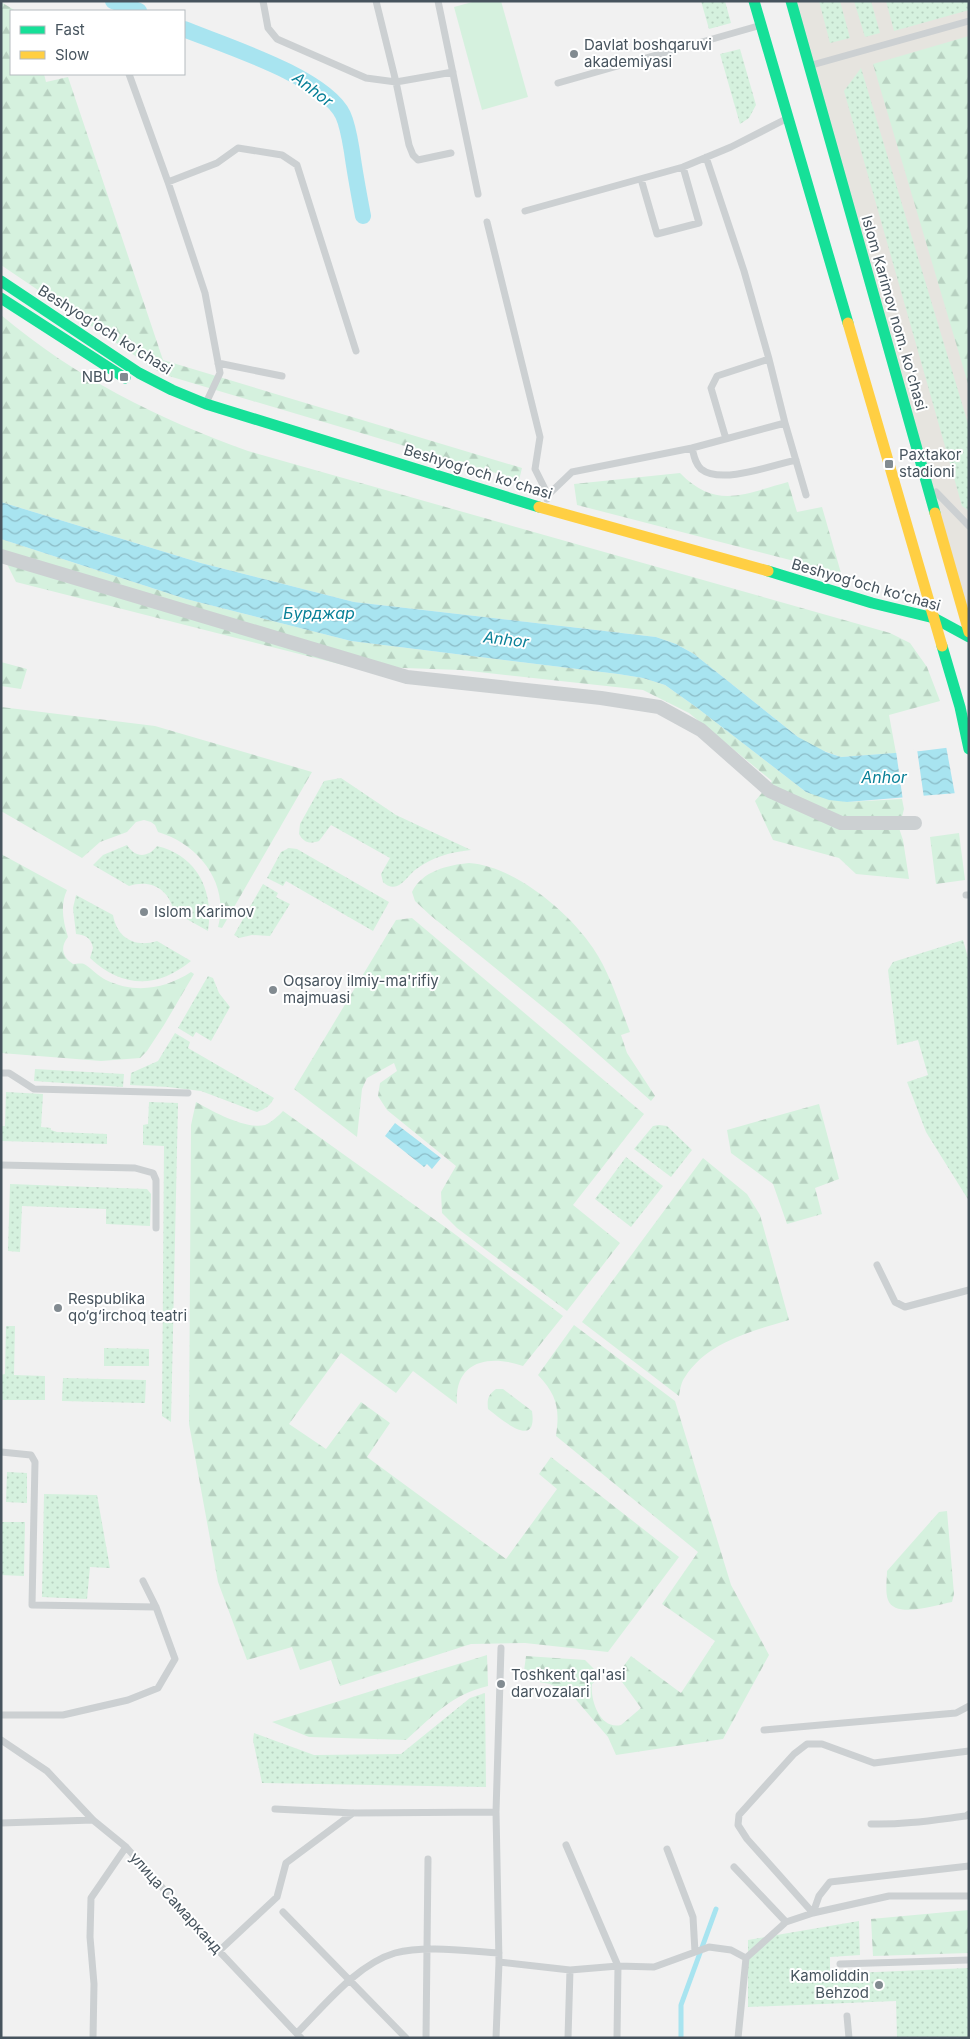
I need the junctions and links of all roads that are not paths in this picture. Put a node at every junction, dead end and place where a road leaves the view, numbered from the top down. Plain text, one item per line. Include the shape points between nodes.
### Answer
1 (263, 1) edge
2 (376, 1) edge
3 (438, 1) edge
4 (754, 1) edge
5 (792, 1) edge
6 (969, 21) edge
7 (761, 25) junction
8 (810, 65) junction
9 (453, 72) junction
10 (129, 75) edge
11 (396, 82) junction
12 (558, 83) dead end
13 (788, 118) junction
14 (452, 153) dead end
15 (706, 157) junction
16 (683, 167) junction
17 (641, 179) junction
18 (168, 182) junction
19 (478, 194) dead end
20 (525, 211) dead end
21 (487, 222) dead end
22 (1, 281) edge
23 (1, 298) edge
24 (356, 351) dead end
25 (769, 359) junction
26 (218, 363) junction
27 (282, 376) dead end
28 (204, 408) junction
29 (785, 424) junction
30 (726, 439) junction
31 (692, 448) junction
32 (796, 460) junction
33 (927, 482) junction
34 (548, 495) junction
35 (806, 495) dead end
36 (544, 511) junction
37 (969, 526) edge
38 (1, 556) edge
39 (934, 618) junction
40 (938, 630) junction
41 (969, 632) edge
42 (969, 638) edge
43 (969, 750) edge
44 (915, 824) dead end
45 (1, 1072) edge
46 (188, 1093) dead end
47 (1, 1165) edge
48 (156, 1228) dead end
49 (877, 1265) dead end
50 (969, 1290) edge
51 (1, 1452) edge
52 (143, 1581) dead end
53 (156, 1607) junction
54 (501, 1648) dead end
55 (969, 1706) edge
56 (1, 1716) edge
57 (764, 1730) dead end
58 (1, 1740) edge
59 (969, 1750) edge
60 (275, 1809) dead end
61 (496, 1812) junction
62 (353, 1813) junction
63 (969, 1814) edge
64 (93, 1820) junction
65 (1, 1823) edge
66 (871, 1824) dead end
67 (566, 1846) dead end
68 (126, 1847) junction
69 (667, 1849) dead end
70 (428, 1859) dead end
71 (969, 1866) edge
72 (734, 1867) dead end
73 (969, 1896) edge
74 (283, 1912) dead end
75 (812, 1913) junction
76 (786, 1922) junction
77 (427, 1950) junction
78 (219, 1951) junction
79 (694, 1952) junction
80 (499, 1953) junction
81 (746, 1958) junction
82 (969, 1960) edge
83 (499, 1962) junction
84 (840, 1964) dead end
85 (618, 1966) junction
86 (570, 1970) junction
87 (351, 1979) junction
88 (847, 2016) dead end
89 (299, 2035) edge
90 (93, 2038) edge
91 (406, 2038) edge
92 (426, 2038) edge
93 (496, 2038) edge
94 (568, 2038) edge
95 (617, 2038) edge
96 (738, 2038) edge
97 (849, 2038) edge

1 - 11 lane via 268,28 277,40 366,78
2 - 11 lane
3 - 9 lane
4 - 7 street
5 - 8 street, Islom Karimov nom. ko'chasi
6 - 8 lane
7 - 12 lane
7 - 13 street
8 - 33 street, Islom Karimov nom. ko'chasi via 852,235
9 - 11 lane
9 - 19 lane
10 - 18 lane
11 - 14 lane via 413,155 418,160
13 - 15 lane
13 - 39 street via 828,241
15 - 16 lane
15 - 25 lane
16 - 17 lane
16 - 17 lane via 699,223 657,234
17 - 20 lane
18 - 24 lane via 216,163 238,148 282,155 297,165
18 - 26 lane via 205,293
21 - 34 lane via 540,437 535,469
22 - 28 street, Beshyogʻoch koʻchasi via 139,373
23 - 28 street, Beshyogʻoch koʻchasi via 159,396
25 - 29 lane
25 - 30 lane via 717,376 711,388
26 - 27 lane
26 - 28 lane via 220,374
28 - 36 street, Beshyogʻoch koʻchasi
29 - 30 lane
29 - 32 lane
30 - 31 lane
31 - 32 lane via 696,463 713,475 728,476
31 - 34 lane via 572,472
32 - 35 lane
33 - 37 lane
33 - 41 street, Islom Karimov nom. ko'chasi
34 - 36 lane
36 - 39 street, Beshyogʻoch koʻchasi
36 - 40 street, Beshyogʻoch koʻchasi
38 - 44 street via 407,677 659,707 701,730 770,791 841,823
39 - 40 street
39 - 42 street, Beshyogʻoch koʻchasi
40 - 42 street, Beshyogʻoch koʻchasi
40 - 43 street
45 - 46 lane via 9,1073 34,1088
47 - 48 lane via 135,1168 153,1173 156,1180
49 - 50 lane via 895,1302 905,1307
51 - 53 lane via 31,1455 35,1462 32,1604
52 - 53 lane
53 - 56 lane via 175,1659 158,1688 128,1700 64,1715
54 - 61 lane
55 - 57 lane via 956,1713
58 - 64 lane, улица Самарканд via 47,1771
59 - 75 lane via 874,1763 822,1744 807,1744 794,1754 739,1815 738,1825
60 - 62 lane
61 - 62 lane
61 - 80 lane
62 - 78 lane via 286,1864 277,1897
63 - 66 lane via 890,1825
64 - 65 lane
64 - 68 lane, улица Самарканд
67 - 85 lane
68 - 78 lane, улица Самарканд
68 - 90 lane via 91,1898
69 - 79 lane via 693,1918
70 - 77 lane
71 - 75 lane via 830,1882
72 - 76 lane
73 - 75 lane via 889,1896
74 - 87 lane
75 - 76 lane
76 - 81 lane
77 - 80 lane
77 - 87 lane via 395,1953
77 - 92 lane
78 - 89 lane, улица Самарканд
79 - 81 lane via 709,1947 731,1950
79 - 85 lane via 654,1967
80 - 83 lane
81 - 96 lane
82 - 84 lane
83 - 86 lane
83 - 93 lane
85 - 86 lane
85 - 95 lane
86 - 94 lane
87 - 89 lane
87 - 91 lane
88 - 97 lane

